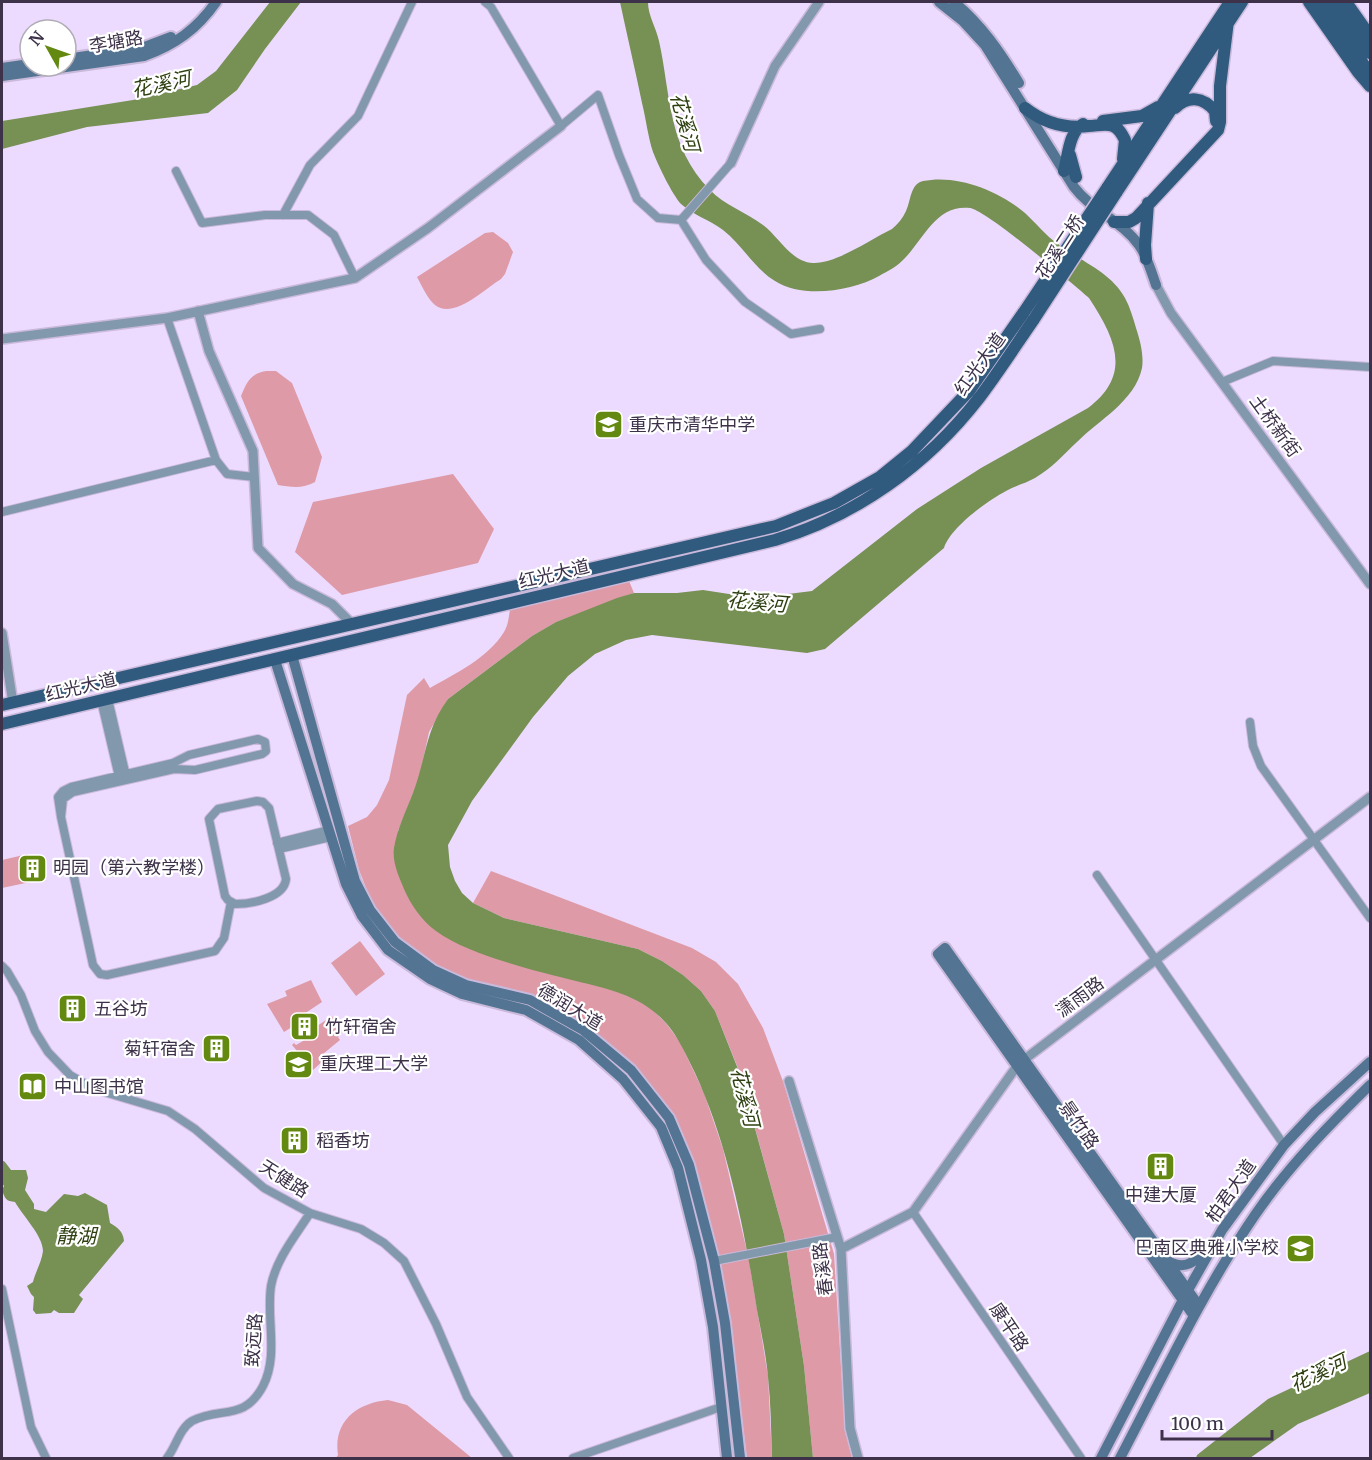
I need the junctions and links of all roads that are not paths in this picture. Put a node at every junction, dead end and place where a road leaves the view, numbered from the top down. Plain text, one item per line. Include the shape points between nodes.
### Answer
1 (207, 2) edge
2 (216, 2) edge
3 (412, 2) edge
4 (485, 2) edge
5 (819, 2) edge
6 (939, 2) edge
7 (954, 2) edge
8 (1230, 2) edge
9 (1242, 2) edge
10 (1310, 2) edge
11 (1322, 2) edge
12 (1335, 2) edge
13 (1346, 2) edge
14 (1228, 21) junction
15 (1366, 47) edge
16 (78, 57) edge
17 (18, 66) edge
18 (2, 68) edge
19 (1371, 74) edge
20 (2, 76) edge
21 (1371, 86) edge
22 (1161, 104) junction
23 (1033, 111) junction
24 (1165, 117) junction
25 (1086, 125) junction
26 (561, 126) junction
27 (731, 163) joint
28 (1122, 164) junction
29 (1069, 170) junction
30 (176, 171) dead end
31 (1111, 190) junction
32 (1158, 190) junction
33 (1148, 205) junction
34 (283, 215) junction
35 (1117, 219) junction
36 (681, 220) junction
37 (1145, 245) junction
38 (1148, 259) junction
39 (355, 278) junction
40 (1156, 285) joint
41 (198, 311) junction
42 (1029, 316) junction
43 (167, 318) junction
44 (820, 329) dead end
45 (2, 339) edge
46 (1371, 366) edge
47 (1222, 382) junction
48 (216, 460) junction
49 (254, 477) junction
50 (2, 512) edge
51 (1371, 584) edge
52 (352, 624) junction
53 (2, 633) edge
54 (292, 655) junction
55 (275, 660) junction
56 (104, 700) junction
57 (7, 704) edge
58 (1250, 722) dead end
59 (2, 724) edge
60 (123, 778) junction
61 (1371, 797) edge
62 (330, 833) junction
63 (1314, 839) junction
64 (278, 846) junction
65 (1097, 875) dead end
66 (231, 903) junction
67 (1371, 918) edge
68 (942, 951) dead end
69 (1156, 959) junction
70 (2, 966) edge
71 (1021, 1062) junction
72 (1371, 1062) edge
73 (789, 1081) dead end
74 (1371, 1085) edge
75 (1284, 1145) junction
76 (913, 1212) junction
77 (310, 1213) junction
78 (1222, 1230) junction
79 (837, 1237) junction
80 (841, 1249) junction
81 (714, 1261) junction
82 (1168, 1261) junction
83 (2, 1292) edge
84 (1186, 1295) junction
85 (1197, 1311) junction
86 (721, 1407) junction
87 (46, 1458) edge
88 (167, 1458) edge
89 (509, 1458) edge
90 (573, 1458) edge
91 (727, 1458) edge
92 (740, 1458) edge
93 (858, 1458) edge
94 (1081, 1458) edge
95 (1101, 1458) edge
96 (1121, 1458) edge

1 - 16 main road, 李塘路 via 183,29 156,44
2 - 20 main road, 李塘路 via 188,34 144,56
3 - 34 street via 358,116 310,165
4 - 26 street
5 - 27 street via 775,66
6 - 23 main road, 土桥新街 via 980,39
7 - 23 main road, 土桥新街 via 991,40
8 - 22 main road
9 - 14 main road
10 - 21 main road
11 - 15 main road
12 - 15 main road
13 - 15 main road
14 - 24 main road
14 - 32 main road via 1220,86 1220,126
15 - 19 main road
17 - 18 main road
22 - 25 main road via 1142,116
22 - 28 main road
23 - 25 main road via 1055,124
23 - 29 main road, 土桥新街
23 - 29 main road, 土桥新街
24 - 31 main road
24 - 32 main road via 1180,102 1192,98 1212,107 1216,118
25 - 28 main road via 1118,129 1125,144
25 - 29 main road via 1073,143
25 - 29 main road via 1074,133
26 - 36 street via 598,95 637,199 658,218
26 - 39 street via 428,228
27 - 36 street
28 - 31 main road
29 - 35 main road, 土桥新街 via 1080,195
30 - 34 street via 202,223
31 - 42 main road, 花溪二桥, bridge
32 - 33 main road
32 - 35 main road via 1129,216
32 - 38 main road via 1152,209
33 - 35 main road via 1134,220
33 - 37 main road
34 - 39 street via 308,215 334,236
35 - 37 main road, 土桥新街 via 1137,233
35 - 38 main road, 土桥新街
36 - 44 street via 706,260 745,302 791,334
37 - 38 main road
38 - 40 main road, 土桥新街
39 - 41 street
40 - 47 street, 土桥新街
41 - 43 street
41 - 49 street via 209,351 253,452
42 - 52 main road, 红光大道 via 969,391 912,451 880,477 834,503 776,526
42 - 54 main road, 红光大道 via 978,399 948,433 883,489 841,514 775,540
43 - 45 street
43 - 48 street
46 - 47 street via 1273,361
47 - 51 street, 土桥新街
48 - 49 street via 227,474
48 - 50 street
49 - 52 street via 258,548 293,585 332,604
52 - 57 main road, 红光大道
53 - 57 street
54 - 55 main road, 红光大道
54 - 81 main road, 德润大道 via 355,881 370,910 395,942 433,970 466,985 530,1000 583,1030 631,1070 669,1118 689,1166
55 - 56 main road, 红光大道
55 - 62 main road, 德润大道
56 - 59 main road, 红光大道
56 - 60 street
58 - 63 street via 1261,766
60 - 60 street via 174,769 195,770 262,754 267,749 265,742 258,739 189,754
60 - 66 street via 71,787 57,800 93,965 100,974 215,951 224,938
61 - 63 street, 潇雨路
62 - 64 street
62 - 86 main road, 德润大道 via 346,884 362,916 388,950 430,979 462,994 526,1010 579,1040 623,1078 661,1126 678,1168 701,1260
63 - 67 street
63 - 69 street, 潇雨路
64 - 66 street via 286,879 280,892
64 - 66 street via 264,802 218,809 211,815 209,824 225,896
65 - 69 street
68 - 71 main road, 景竹路
69 - 71 street, 潇雨路
69 - 75 street
70 - 77 street, 天健路 via 21,995 48,1052 70,1075 94,1089 168,1111 264,1188
71 - 76 street, 潇雨路
71 - 82 main road, 景竹路
71 - 84 main road, 景竹路
72 - 75 main road, 柏君大道
73 - 79 street, 春溪路
74 - 85 main road, 柏君大道 via 1276,1187
75 - 78 main road, 柏君大道
76 - 80 street, 潇雨路
76 - 94 street, 康平路
77 - 88 street, 致远路 via 277,1267 271,1287 270,1365 263,1386 242,1409 192,1421 180,1433
77 - 89 street, 天健路 via 360,1229 404,1261 467,1397
78 - 82 main road via 1193,1263
78 - 84 main road, 柏君大道
79 - 80 street, 春溪路
79 - 81 street
80 - 93 street, 春溪路 via 850,1428
81 - 92 main road, 德润大道
82 - 84 main road, 景竹路
83 - 87 street via 31,1427
84 - 85 main road, 景竹路
84 - 95 main road, 柏君大道
85 - 96 main road, 柏君大道
86 - 90 street
86 - 91 main road, 德润大道

